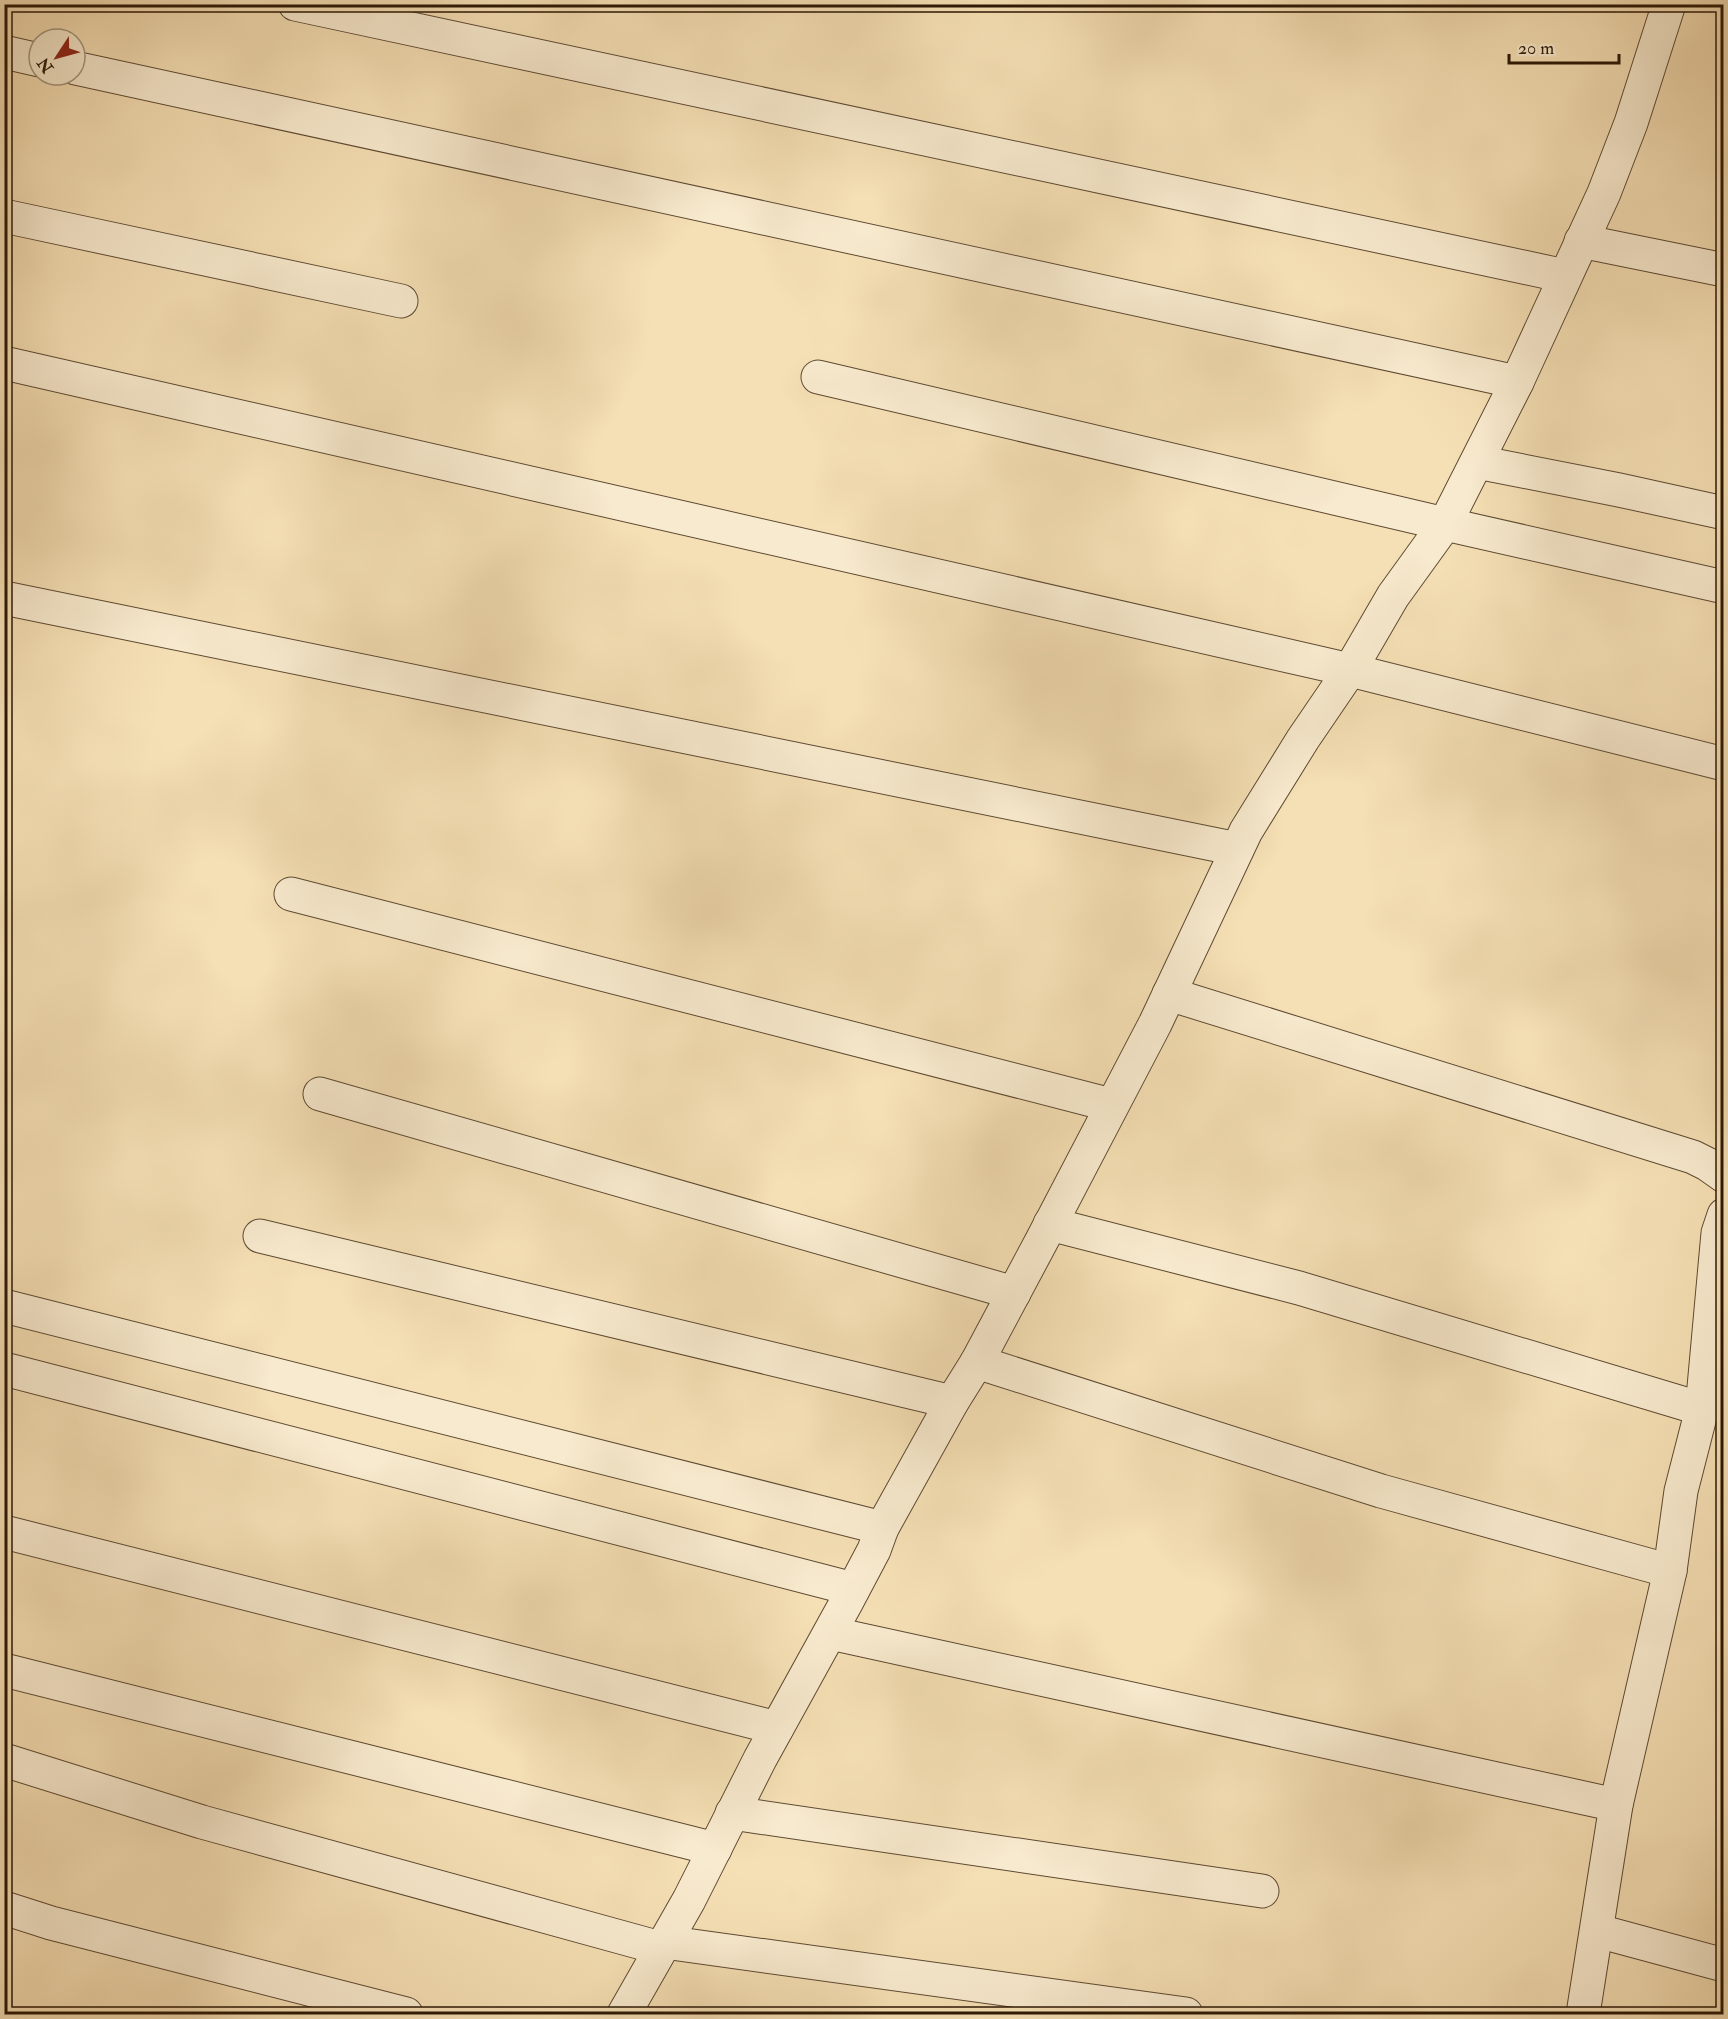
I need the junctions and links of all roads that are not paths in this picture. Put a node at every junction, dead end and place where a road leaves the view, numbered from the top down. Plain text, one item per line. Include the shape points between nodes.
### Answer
1 (295, 4) edge
2 (1669, 4) edge
3 (4, 52) edge
4 (27, 57) edge
5 (87, 71) edge
6 (4, 216) edge
7 (1581, 241) junction
8 (1724, 270) edge
9 (1565, 276) junction
10 (401, 301) dead end
11 (4, 363) edge
12 (818, 378) dead end
13 (1516, 382) junction
14 (1477, 462) junction
15 (1724, 513) edge
16 (1445, 524) junction
17 (1724, 587) edge
18 (4, 598) edge
19 (1350, 670) junction
20 (1724, 764) edge
21 (1237, 849) junction
22 (291, 894) dead end
23 (1169, 994) junction
24 (320, 1094) dead end
25 (1111, 1105) junction
26 (1724, 1176) edge
27 (1724, 1215) edge
28 (1050, 1224) junction
29 (261, 1236) dead end
30 (1014, 1293) junction
31 (4, 1306) edge
32 (977, 1362) junction
33 (4, 1370) edge
34 (952, 1402) junction
35 (1702, 1408) junction
36 (882, 1528) junction
37 (4, 1532) edge
38 (1670, 1571) junction
39 (853, 1589) junction
40 (830, 1633) junction
41 (4, 1670) edge
42 (777, 1728) junction
43 (4, 1760) edge
44 (1616, 1805) junction
45 (732, 1814) junction
46 (715, 1849) junction
47 (1262, 1891) dead end
48 (4, 1908) edge
49 (1598, 1931) junction
50 (662, 1945) junction
51 (1724, 1965) edge
52 (406, 2014) edge
53 (624, 2014) edge
54 (1186, 2014) edge
55 (1583, 2014) edge

1 - 9 street
2 - 7 street via 1631,123
3 - 4 street
5 - 13 street
6 - 10 street
7 - 8 street
7 - 9 street
9 - 13 street
11 - 19 street
12 - 16 street
13 - 14 street
14 - 15 street
14 - 16 street
16 - 17 street
16 - 19 street via 1393,596
18 - 21 street
19 - 20 street
19 - 21 street
21 - 23 street
22 - 25 street
23 - 25 street
23 - 26 street via 1693,1157
24 - 30 street
25 - 28 street
27 - 35 street via 1718,1233
28 - 30 street
28 - 35 street via 1299,1288
29 - 34 street
30 - 32 street
31 - 36 street
32 - 34 street
32 - 38 street via 1381,1491
33 - 39 street
34 - 36 street
35 - 38 street via 1681,1491
36 - 39 street
37 - 42 street
38 - 44 street
39 - 40 street
40 - 42 street
40 - 44 street
41 - 46 street
42 - 45 street
43 - 50 street via 202,1821
44 - 49 street
45 - 46 street
45 - 47 street
46 - 50 street
48 - 52 street
49 - 51 street
49 - 55 street
50 - 53 street
50 - 54 street

